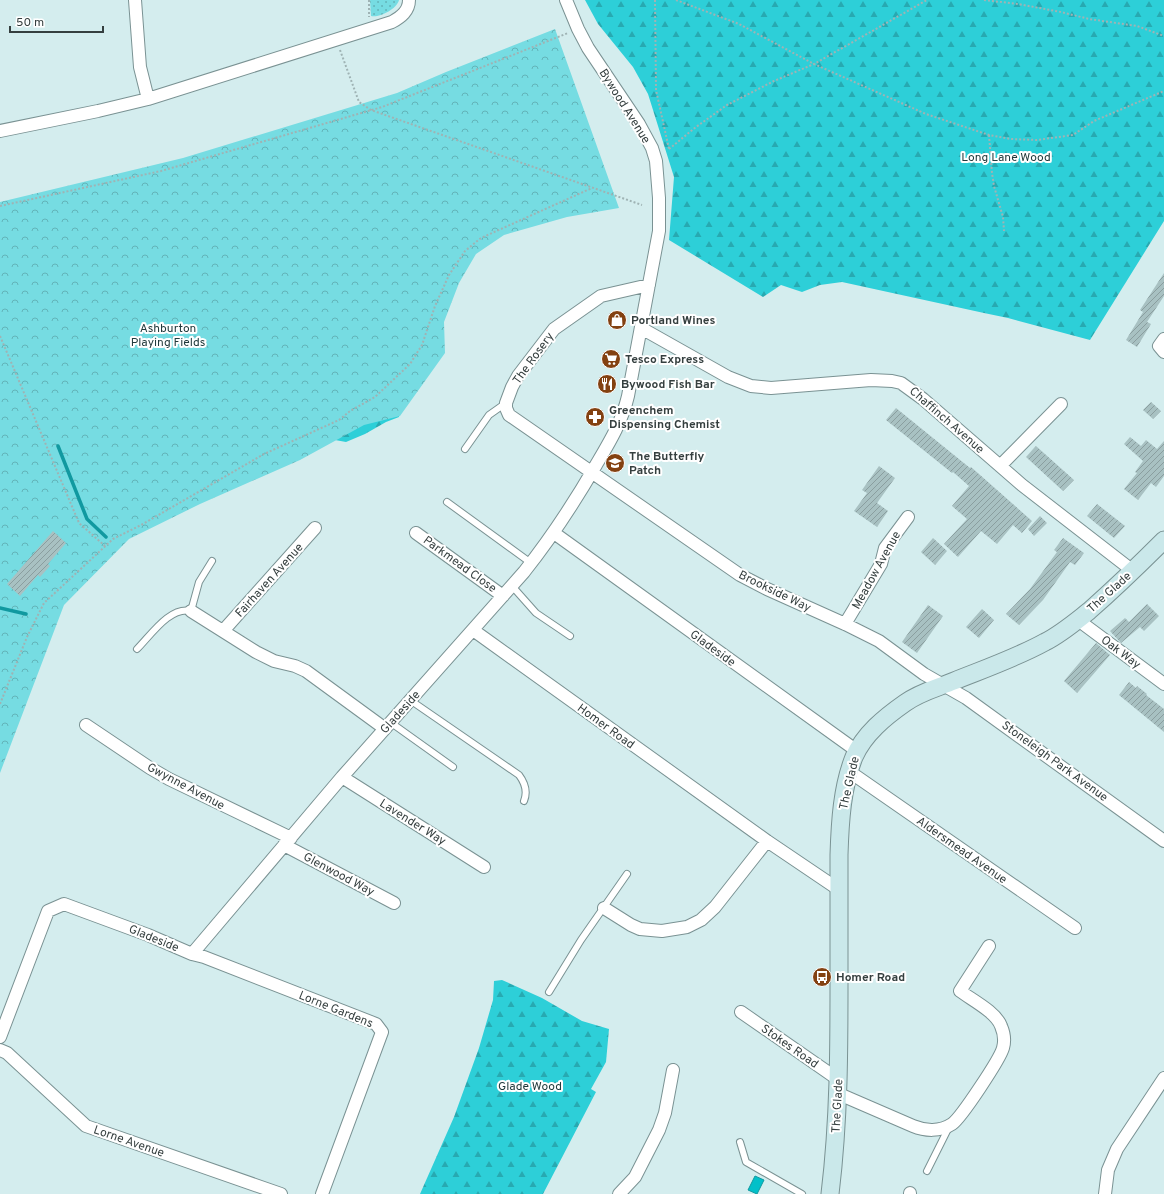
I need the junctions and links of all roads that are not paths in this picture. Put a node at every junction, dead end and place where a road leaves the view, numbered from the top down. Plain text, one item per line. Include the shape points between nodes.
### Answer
1 (135, 0) edge
2 (409, 0) edge
3 (566, 0) edge
4 (148, 99) junction
5 (0, 131) edge
6 (648, 285) junction
7 (641, 328) junction
8 (1164, 339) edge
9 (1164, 352) edge
10 (506, 403) junction
11 (1061, 404) dead end
12 (465, 449) dead end
13 (1000, 466) junction
14 (592, 472) junction
15 (447, 502) dead end
16 (908, 517) dead end
17 (315, 528) dead end
18 (416, 533) dead end
19 (554, 533) junction
20 (1164, 540) edge
21 (212, 561) dead end
22 (531, 563) junction
23 (1132, 571) junction
24 (512, 586) junction
25 (503, 596) junction
26 (191, 611) junction
27 (1078, 620) junction
28 (845, 624) junction
29 (473, 630) junction
30 (223, 631) junction
31 (570, 636) dead end
32 (137, 648) dead end
33 (1164, 684) edge
34 (943, 685) junction
35 (410, 700) junction
36 (86, 725) dead end
37 (387, 725) junction
38 (857, 751) junction
39 (453, 767) dead end
40 (850, 772) junction
41 (342, 777) junction
42 (524, 801) dead end
43 (287, 841) junction
44 (766, 841) junction
45 (1164, 841) edge
46 (484, 866) dead end
47 (627, 874) dead end
48 (838, 889) junction
49 (394, 903) dead end
50 (604, 908) junction
51 (1075, 928) dead end
52 (988, 946) dead end
53 (192, 954) junction
54 (549, 992) dead end
55 (742, 1012) dead end
56 (0, 1037) edge
57 (0, 1050) edge
58 (673, 1070) dead end
59 (1164, 1078) edge
60 (839, 1087) junction
61 (950, 1125) junction
62 (740, 1142) dead end
63 (927, 1171) dead end
64 (281, 1194) edge
65 (322, 1194) edge
66 (619, 1194) edge
67 (802, 1194) edge
68 (830, 1194) edge
69 (1105, 1194) edge

1 - 4 street via 140,67
2 - 4 street via 409,6 403,16 392,22
3 - 6 street, Bywood Avenue via 578,29 600,67 639,124 656,161 659,231
4 - 5 street
6 - 7 street, Bywood Avenue
6 - 10 street, The Rosery via 600,296 554,329 518,376
7 - 13 street, Chaffinch Avenue via 728,377 751,386 771,388 871,380 901,383 915,392
7 - 14 street, Bywood Avenue via 626,408
8 - 9 street via 1159,346
10 - 12 lane via 488,415
10 - 14 street via 509,414
11 - 13 street
13 - 23 street, Chaffinch Avenue
14 - 19 street, Bywood Avenue
14 - 28 street, Brookside Way via 740,575
15 - 22 lane
16 - 28 street, Meadow Avenue via 885,548 881,564
17 - 30 street, Fairhaven Avenue
18 - 25 street, Parkmead Close
19 - 22 street, Gladeside
19 - 38 street, Gladeside
20 - 23 street, The Glade
21 - 26 lane via 199,582
22 - 24 street, Gladeside
23 - 27 street, The Glade
24 - 25 street, Gladeside
24 - 31 lane via 536,613
25 - 29 street, Gladeside
26 - 30 street
26 - 32 lane via 173,613
27 - 33 street, Oak Way
27 - 34 street, The Glade via 1036,647
28 - 34 street, Brookside Way via 878,641
29 - 35 street, Gladeside
29 - 44 street, Homer Road
30 - 37 street via 274,661 306,671
34 - 38 street, The Glade via 922,692 896,709 871,731
34 - 45 street, Stoneleigh Park Avenue via 966,698
35 - 37 street, Gladeside
35 - 42 lane via 518,775 524,782
36 - 43 street, Gwynne Avenue via 170,780
37 - 39 lane
37 - 41 street, Gladeside
38 - 40 street, The Glade
40 - 48 street, The Glade via 842,817
40 - 51 street, Aldersmead Avenue
41 - 43 street, Gladeside
41 - 46 street, Lavender Way
43 - 49 street, Glenwood Way
43 - 53 street, Gladeside
44 - 48 street, Homer Road
44 - 50 street via 715,907 701,920 687,927 670,930 640,929
47 - 50 lane
48 - 60 street, The Glade
50 - 54 lane
52 - 61 street via 960,991 999,1021 1004,1044 998,1060 959,1117
53 - 56 street, Gladeside via 64,904 48,911
53 - 65 street, Lorne Gardens via 204,956 376,1024 382,1032
55 - 60 street, Stokes Road
57 - 64 street, Lorne Avenue via 7,1053 86,1126
58 - 66 street via 659,1130 635,1177
59 - 69 street via 1117,1149 1108,1170
60 - 61 street, Stokes Road via 919,1128 934,1130
60 - 68 street, The Glade
61 - 63 lane
62 - 67 lane via 746,1162

